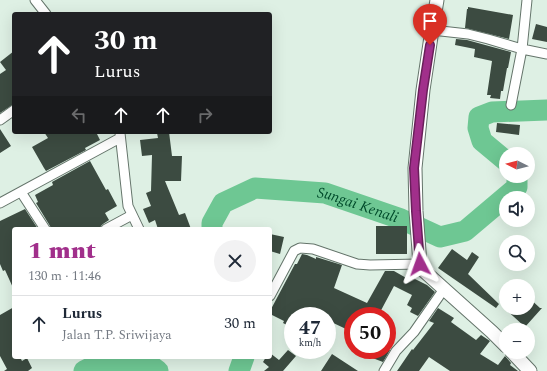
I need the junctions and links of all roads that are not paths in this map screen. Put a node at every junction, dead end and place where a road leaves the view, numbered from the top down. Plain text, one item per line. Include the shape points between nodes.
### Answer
1 (36, 0) edge
2 (437, 0) edge
3 (527, 0) edge
4 (45, 12) edge
5 (432, 30) junction
6 (522, 49) junction
7 (547, 54) edge
8 (511, 105) dead end
9 (12, 111) edge
10 (0, 120) edge
11 (120, 135) edge
12 (21, 192) junction
13 (0, 203) edge
14 (132, 215) junction
15 (44, 227) edge
16 (110, 227) edge
17 (138, 227) edge
18 (420, 260) junction
19 (444, 289) junction
20 (272, 292) edge
21 (499, 339) edge
22 (519, 359) edge
23 (384, 371) edge
24 (530, 371) edge

1 - 4 street
2 - 5 main road
3 - 6 street
5 - 6 street via 468,34
5 - 18 main road via 414,168
6 - 7 street
6 - 8 street
9 - 10 street
11 - 12 street
11 - 14 street via 128,206
12 - 13 street
12 - 15 street
14 - 16 street
14 - 17 street
18 - 19 main road via 424,271
18 - 20 street via 357,264 313,249 300,248 294,251
19 - 21 main road
19 - 23 street via 414,332 396,351
22 - 24 main road

